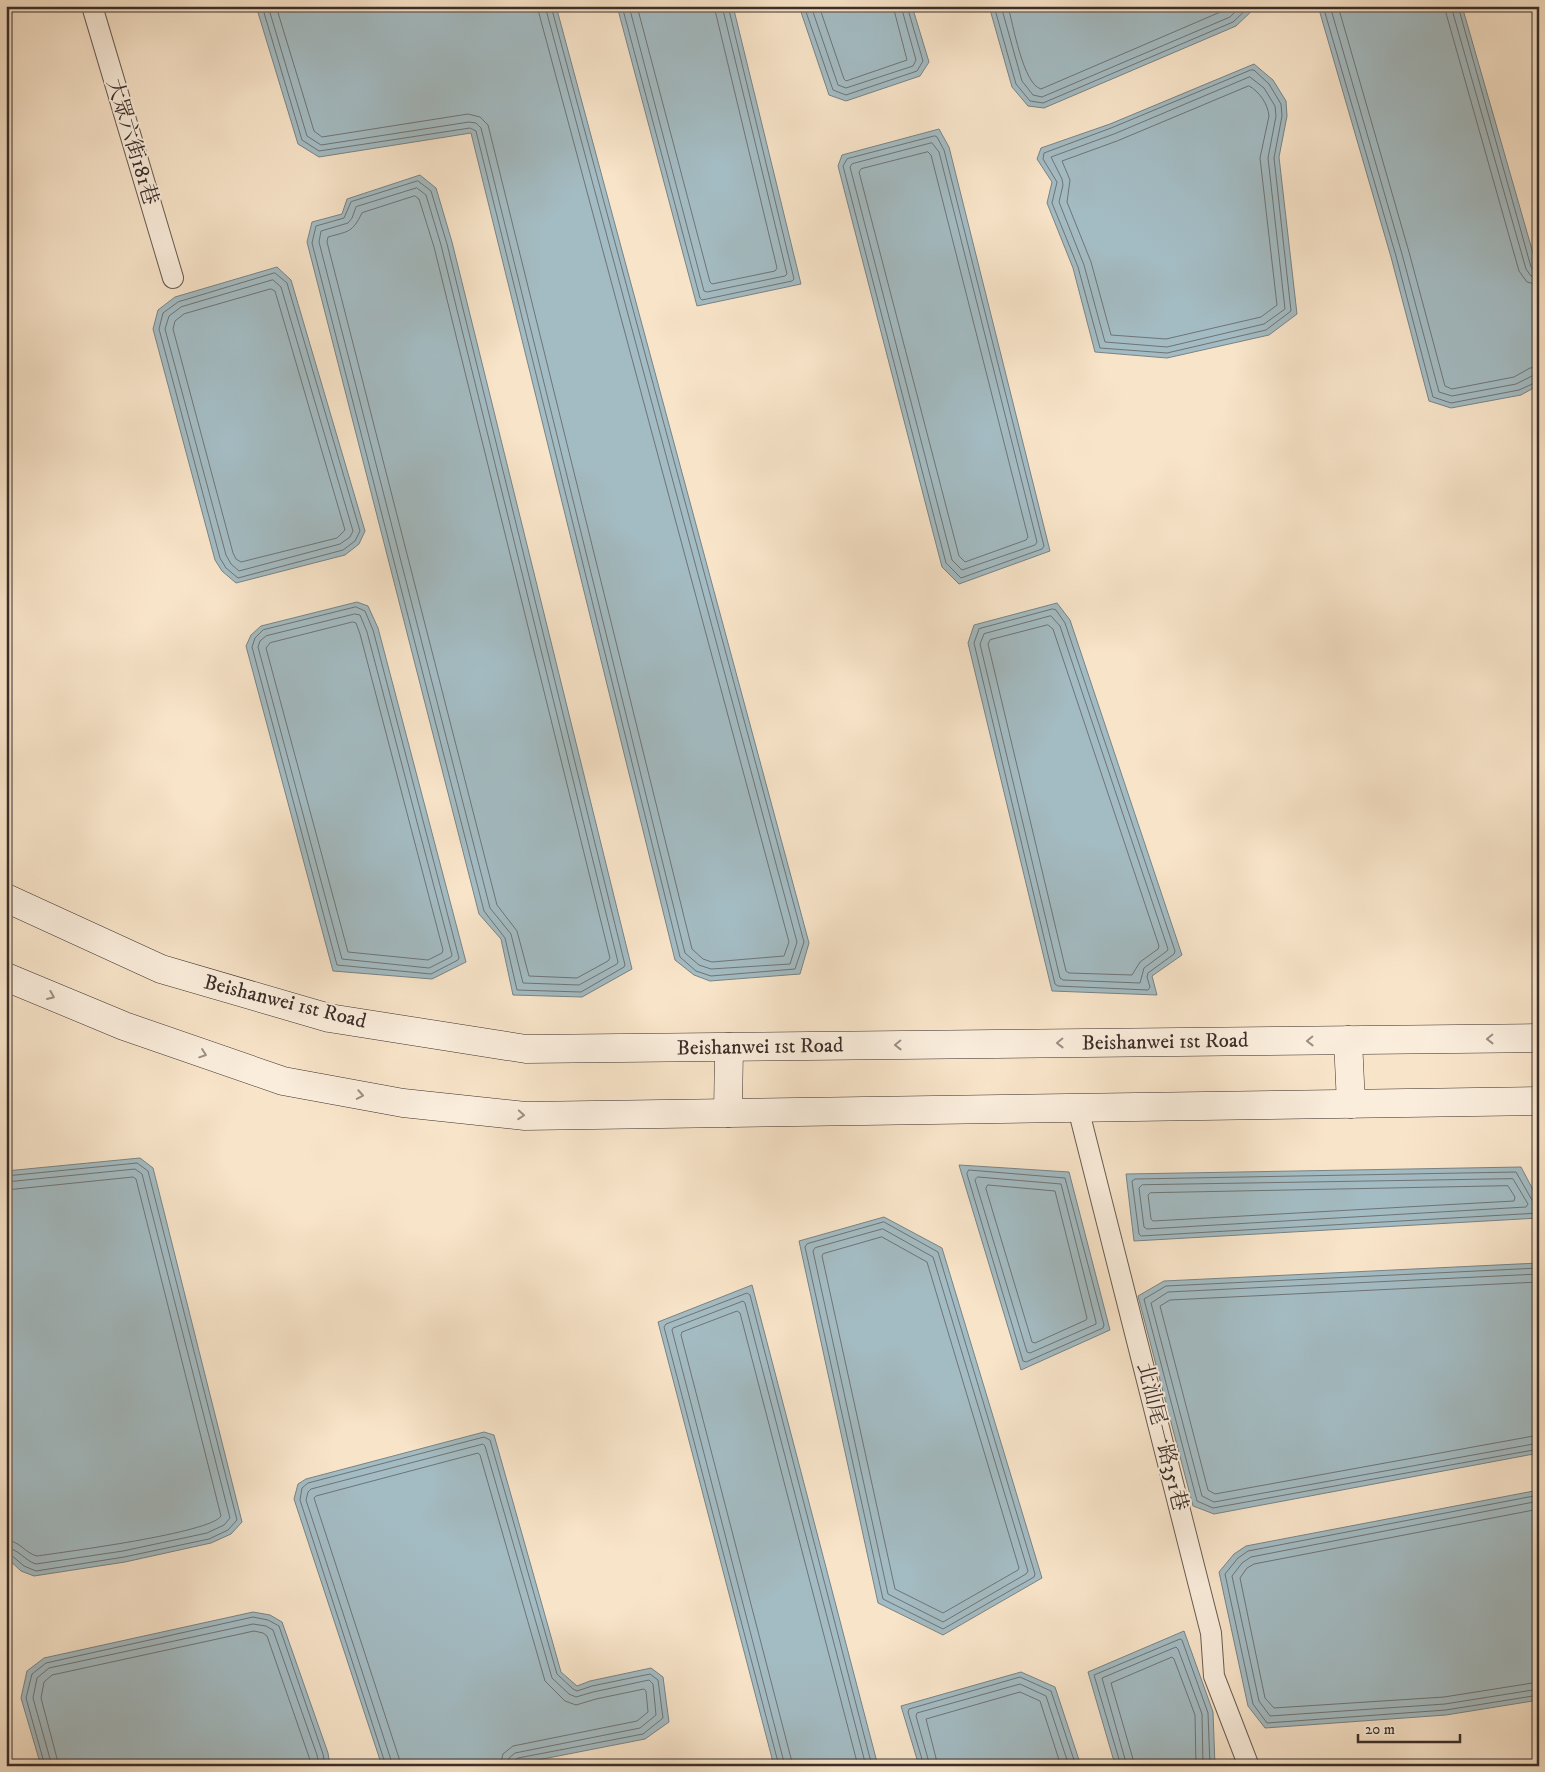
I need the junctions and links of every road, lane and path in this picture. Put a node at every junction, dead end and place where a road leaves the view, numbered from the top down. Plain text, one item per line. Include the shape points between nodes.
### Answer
1 (92, 6) edge
2 (173, 278) dead end
3 (6, 898) edge
4 (6, 977) edge
5 (1539, 1038) edge
6 (1348, 1040) junction
7 (729, 1047) junction
8 (1539, 1101) edge
9 (1351, 1104) junction
10 (1078, 1108) junction
11 (728, 1113) junction
12 (1248, 1764) dead end

1 - 2 lane, 大眾六街181巷
3 - 7 street, Beishanwei 1st Road via 161,969 329,1018 526,1050
4 -> 11 street via 124,1026 292,1083 402,1103 525,1116
5 -> 6 street, Beishanwei 1st Road
6 -> 7 street, Beishanwei 1st Road
6 - 9 street
7 - 11 street
8 - 9 street
9 - 10 street
10 - 11 street
10 - 12 lane, 北汕尾一路351巷 via 1211,1633 1214,1676

